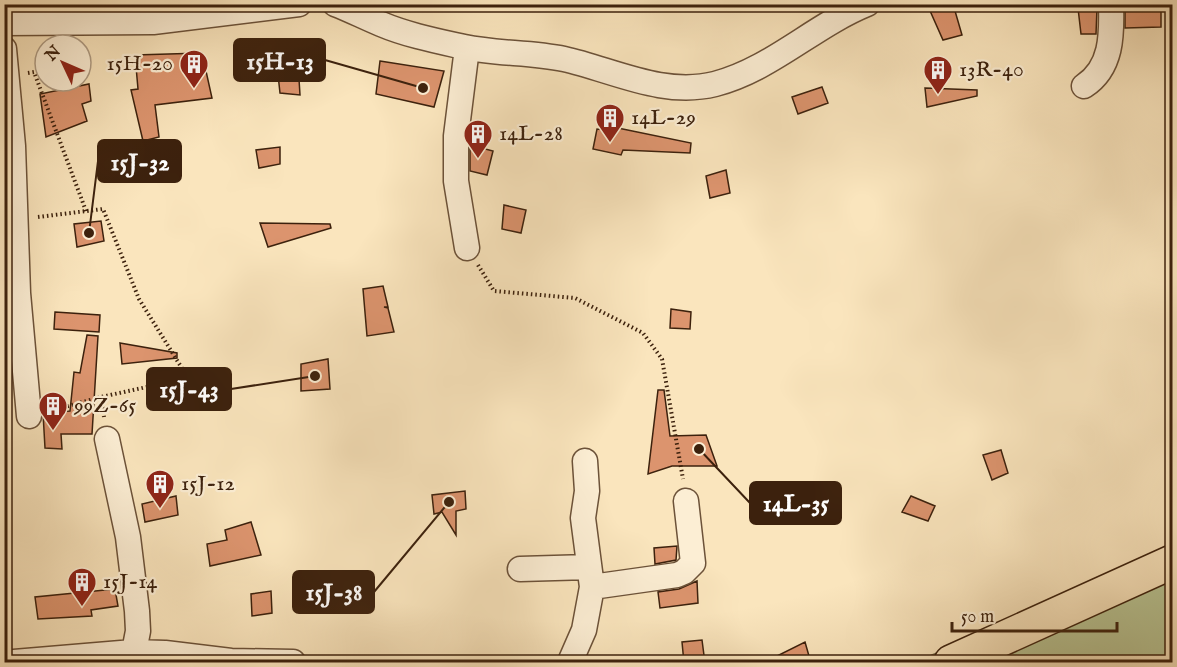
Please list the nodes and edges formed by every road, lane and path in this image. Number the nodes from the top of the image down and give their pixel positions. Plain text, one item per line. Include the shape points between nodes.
1 (299, 4) edge
2 (335, 4) edge
3 (867, 4) edge
4 (1111, 4) edge
5 (4, 22) edge
6 (467, 48) junction
7 (4, 50) edge
8 (7, 74) junction
9 (1084, 86) dead end
10 (86, 211) junction
11 (15, 220) junction
12 (467, 248) joint
13 (101, 397) junction
14 (29, 416) joint
15 (107, 439) joint
16 (585, 460) dead end
17 (686, 501) joint
18 (1173, 562) edge
19 (520, 569) dead end
20 (591, 577) junction
21 (133, 657) edge
22 (14, 663) edge
23 (293, 663) edge
24 (570, 663) edge
25 (951, 663) edge

1 - 5 street via 153,22
2 - 6 street via 382,24
3 - 6 street via 754,69 713,85 677,87 631,80 563,59
4 - 9 street via 1107,57 1096,79
6 - 12 street via 459,97 456,181
7 - 8 street
8 - 10 path via 34,72
8 - 11 street
10 - 11 path
10 - 13 path via 104,209 140,299 188,378
11 - 14 street
12 - 17 path via 494,291 575,298 643,333 662,358
13 - 14 path
13 - 15 path
15 - 21 street via 129,548 138,631
16 - 20 street via 587,491 583,518
17 - 20 street via 693,563 689,568 677,574
18 - 25 main road
19 - 20 street
20 - 24 street via 588,616
21 - 22 street
21 - 23 street via 165,653

